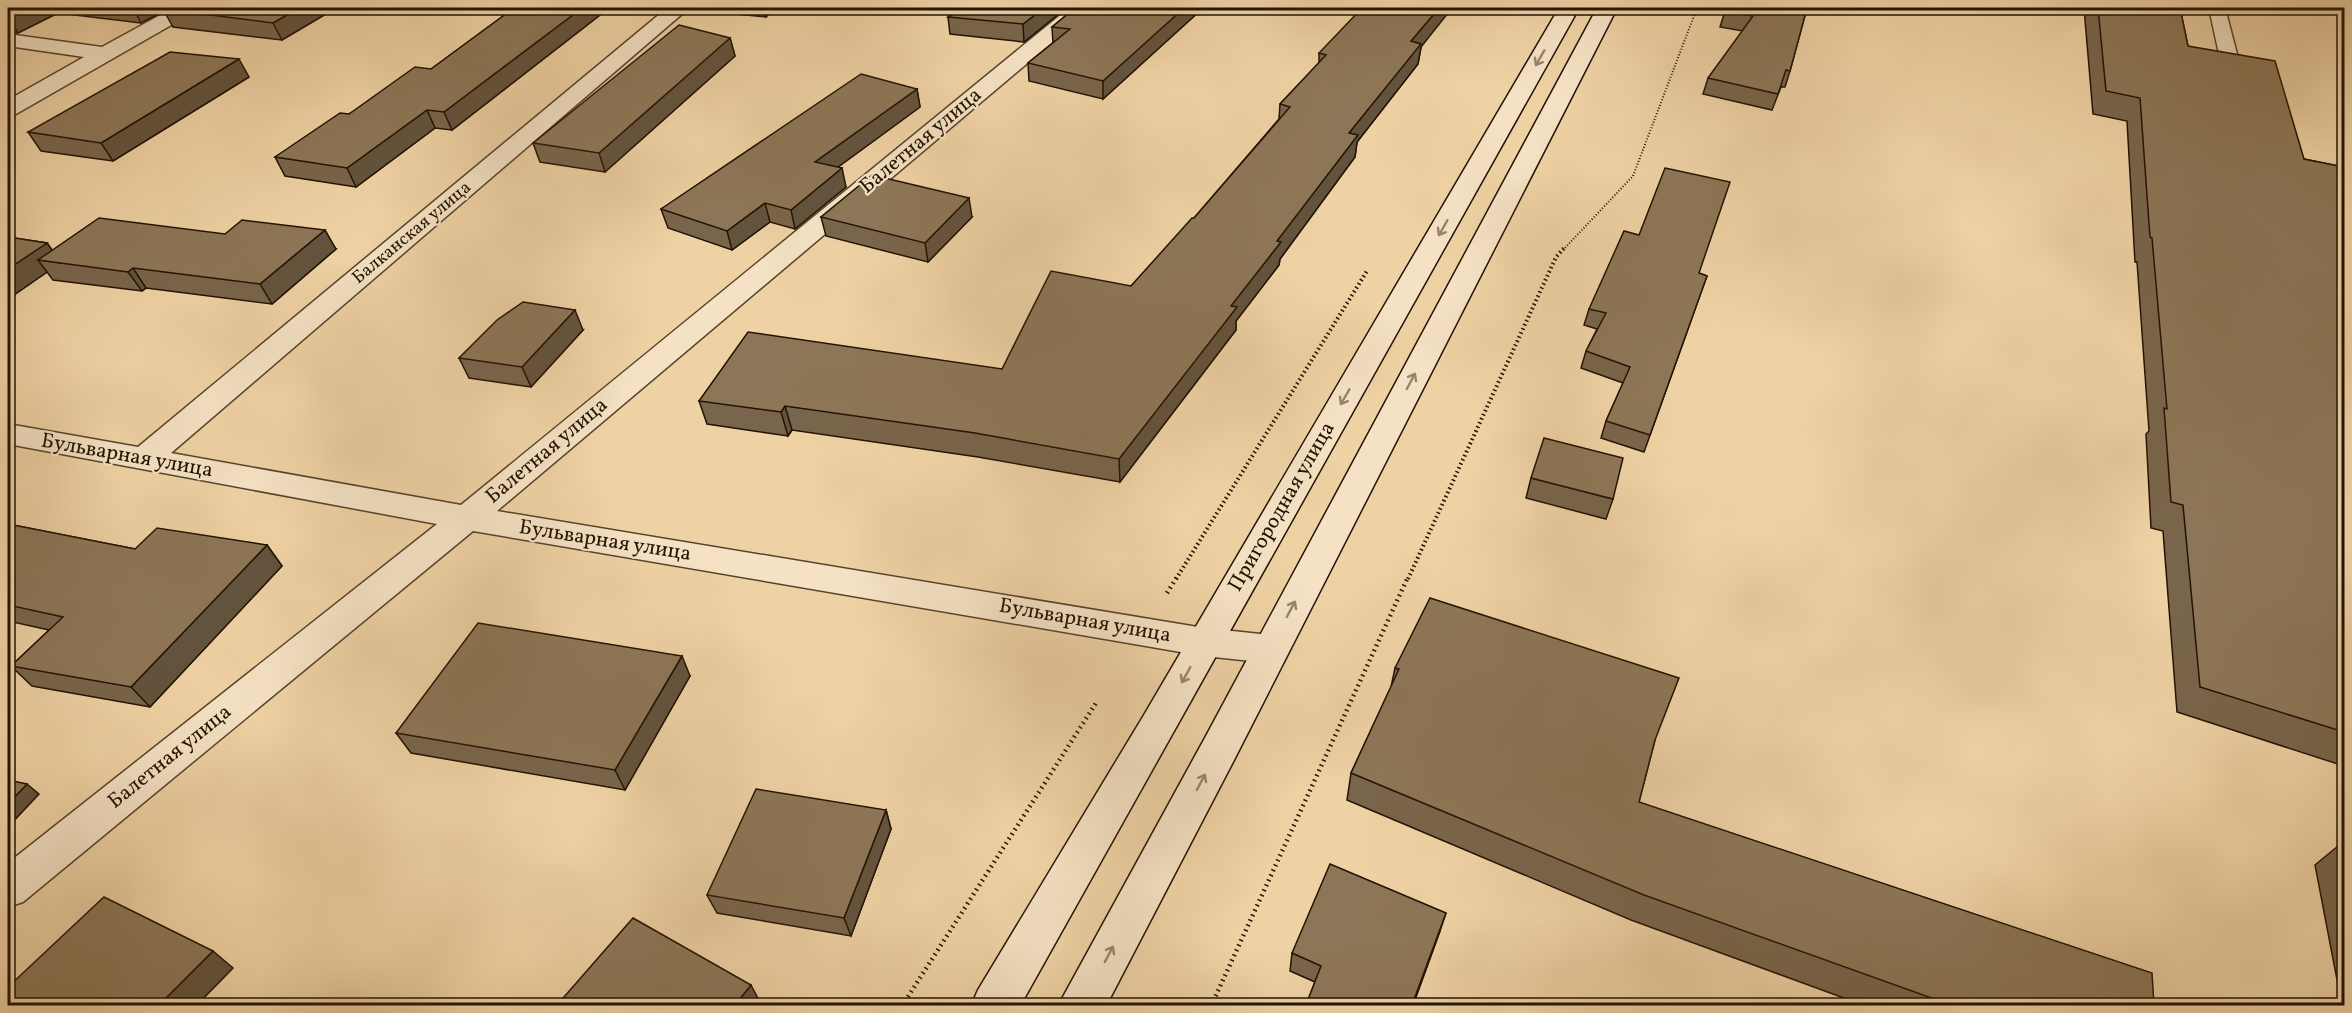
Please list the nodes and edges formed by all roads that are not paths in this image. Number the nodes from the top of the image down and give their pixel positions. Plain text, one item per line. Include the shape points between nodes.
1 (187, 8) edge
2 (679, 8) edge
3 (1081, 8) edge
4 (1569, 8) edge
5 (1607, 8) edge
6 (2217, 8) edge
7 (8, 40) edge
8 (106, 54) junction
9 (2228, 54) edge
10 (8, 109) edge
11 (8, 434) edge
12 (145, 458) junction
13 (467, 518) junction
14 (1204, 642) junction
15 (1270, 648) junction
16 (8, 888) edge
17 (994, 1005) edge
18 (1081, 1005) edge

1 - 8 street
2 - 12 street, Балканская улица
3 - 13 street, Балетная улица
4 -> 14 street, Пригородная улица
15 -> 5 street
6 - 9 lane
7 - 8 street
8 - 10 street
11 - 12 street, Бульварная улица
12 - 13 street, Бульварная улица
13 - 14 street, Бульварная улица
13 - 16 street, Балетная улица
14 - 15 street, Бульварная улица
14 -> 17 street, Пригородная улица
18 -> 15 street

